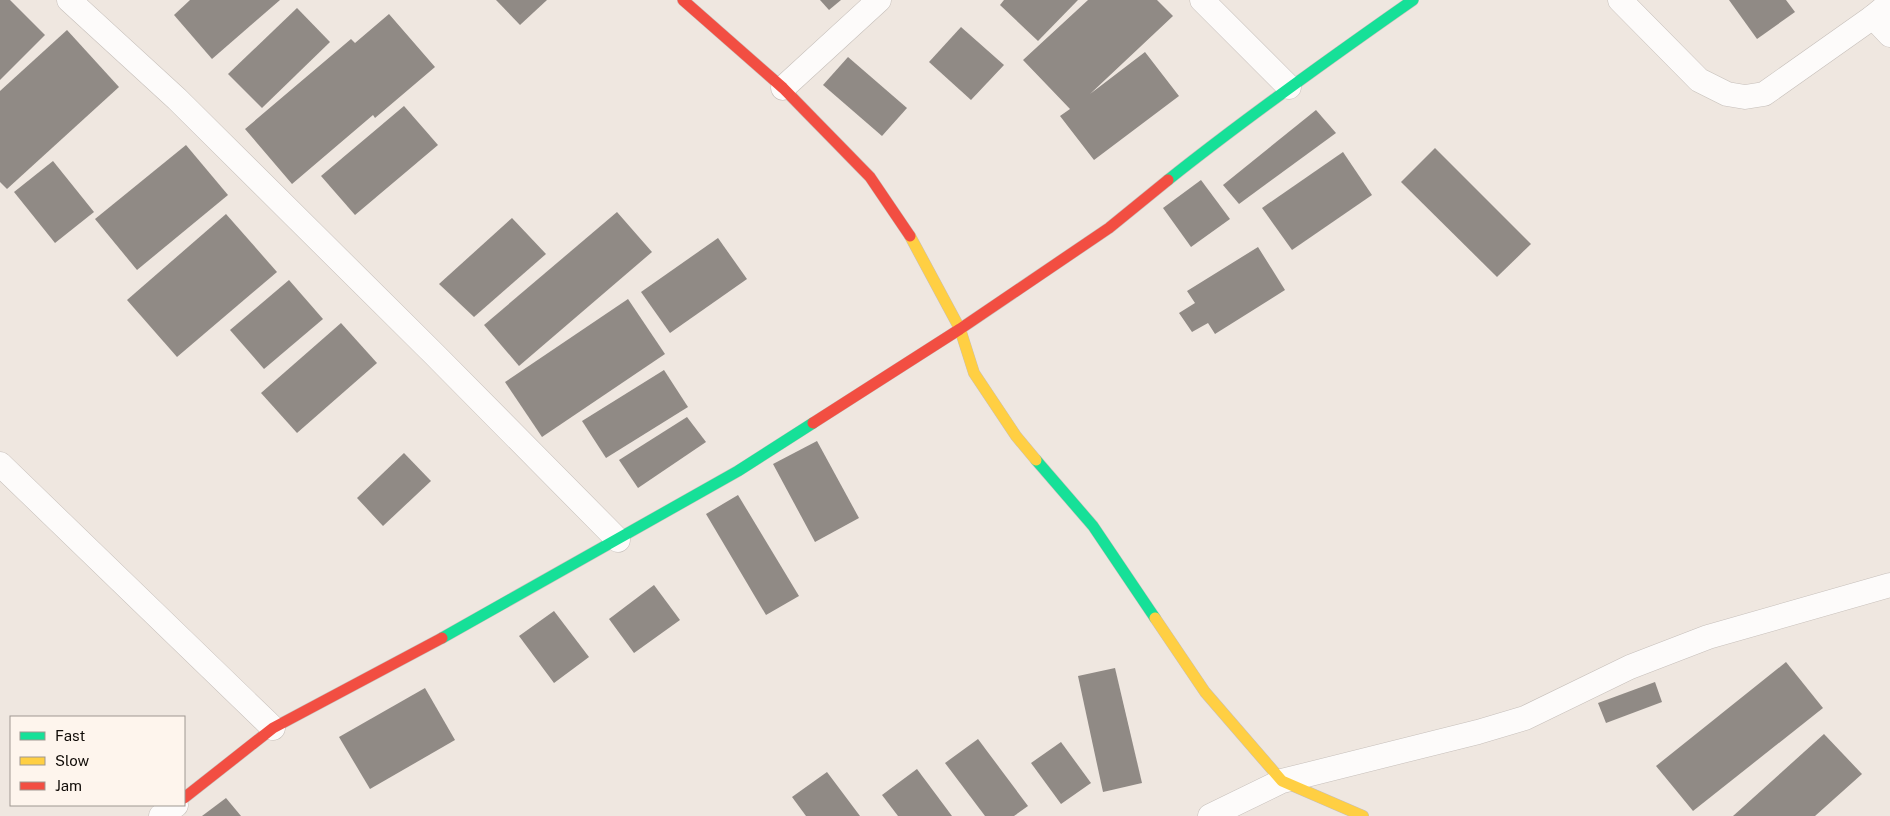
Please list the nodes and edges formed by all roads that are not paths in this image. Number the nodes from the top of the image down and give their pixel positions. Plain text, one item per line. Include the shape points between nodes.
1 (683, 0) edge
2 (879, 0) edge
3 (1202, 0) edge
4 (1413, 0) edge
5 (1620, 0) edge
6 (77, 3) edge
7 (1882, 10) edge
8 (1890, 35) edge
9 (1289, 87) junction
10 (782, 88) junction
11 (960, 329) junction
12 (0, 464) edge
13 (618, 540) junction
14 (1890, 585) edge
15 (273, 728) junction
16 (1282, 780) junction
17 (185, 797) edge
18 (175, 806) edge
19 (162, 816) edge
20 (1210, 816) edge
21 (1363, 816) edge

1 - 10 street
2 - 10 street
3 - 9 street
4 - 9 street
5 - 7 street via 1699,80 1727,94 1745,97 1764,94
6 - 13 street
7 - 8 street
9 - 11 street via 1109,228
10 - 11 street via 870,177 903,225
11 - 13 street via 738,471
11 - 16 street via 974,372 1016,436 1093,526 1205,692
12 - 15 street
13 - 15 street via 422,650
14 - 16 street via 1708,637 1630,667 1525,718
15 - 17 street
16 - 20 street
16 - 21 street
18 - 19 street

